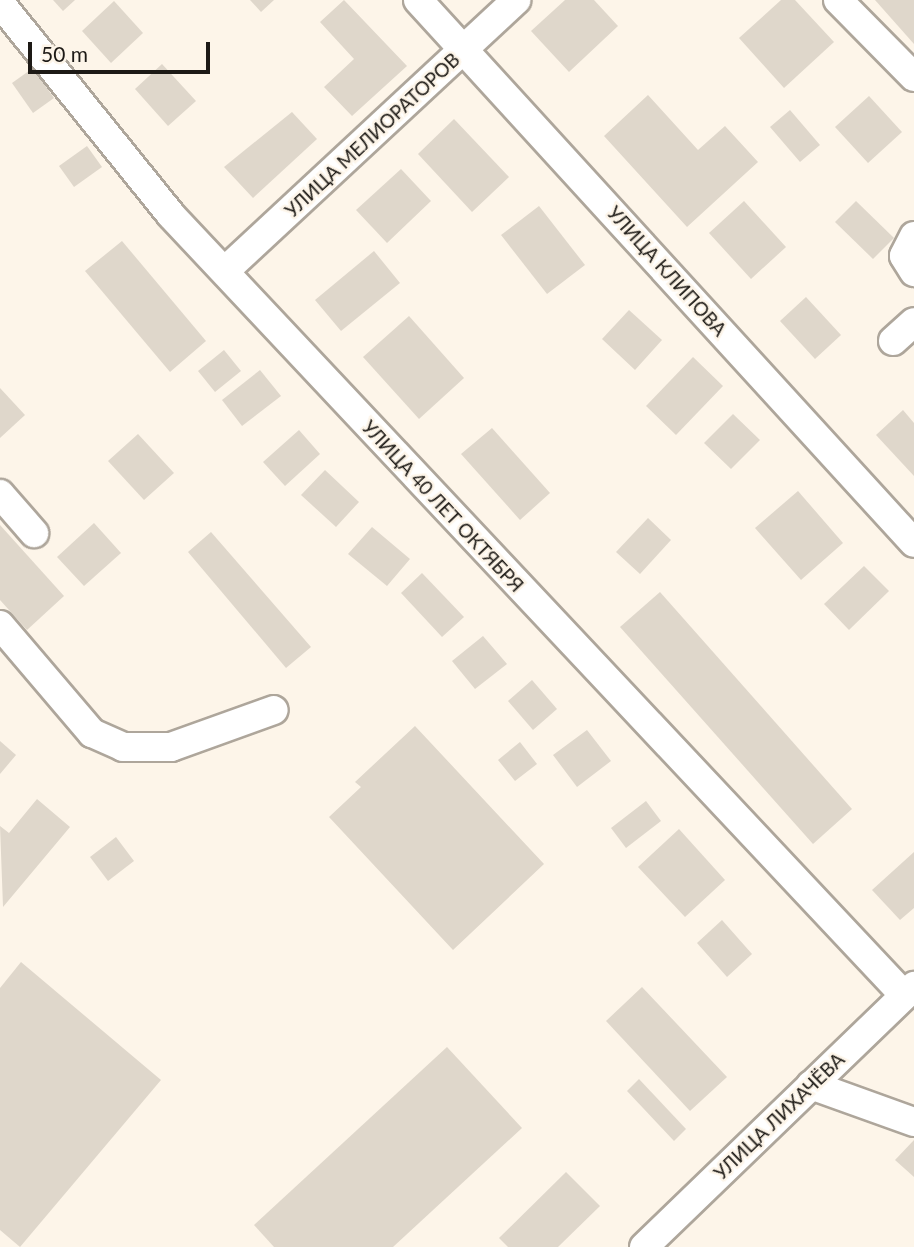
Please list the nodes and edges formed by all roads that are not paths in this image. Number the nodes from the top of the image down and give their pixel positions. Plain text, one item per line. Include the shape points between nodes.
1 (418, 0) edge
2 (516, 0) edge
3 (838, 0) edge
4 (0, 2) edge
5 (465, 49) junction
6 (914, 77) edge
7 (914, 236) edge
8 (227, 269) junction
9 (914, 272) edge
10 (914, 322) edge
11 (893, 341) dead end
12 (0, 494) edge
13 (34, 533) dead end
14 (914, 543) edge
15 (0, 625) edge
16 (274, 710) dead end
17 (909, 991) edge
18 (811, 1085) junction
19 (914, 1122) edge
20 (644, 1247) edge

1 - 5 street, УЛИЦА КЛИПОВА
2 - 5 street, УЛИЦА МЕЛИОРАТОРОВ
3 - 6 street
4 - 8 street, УЛИЦА 40 ЛЕТ ОКТЯБРЯ via 170,214
5 - 8 street, УЛИЦА МЕЛИОРАТОРОВ
5 - 14 street, УЛИЦА КЛИПОВА
7 - 9 street via 904,256
8 - 17 street, УЛИЦА 40 ЛЕТ ОКТЯБРЯ
10 - 11 street
12 - 13 street
15 - 16 street via 92,733 123,747 171,747
17 - 18 street, УЛИЦА ЛИХАЧЁВА
18 - 19 street
18 - 20 street, УЛИЦА ЛИХАЧЁВА

